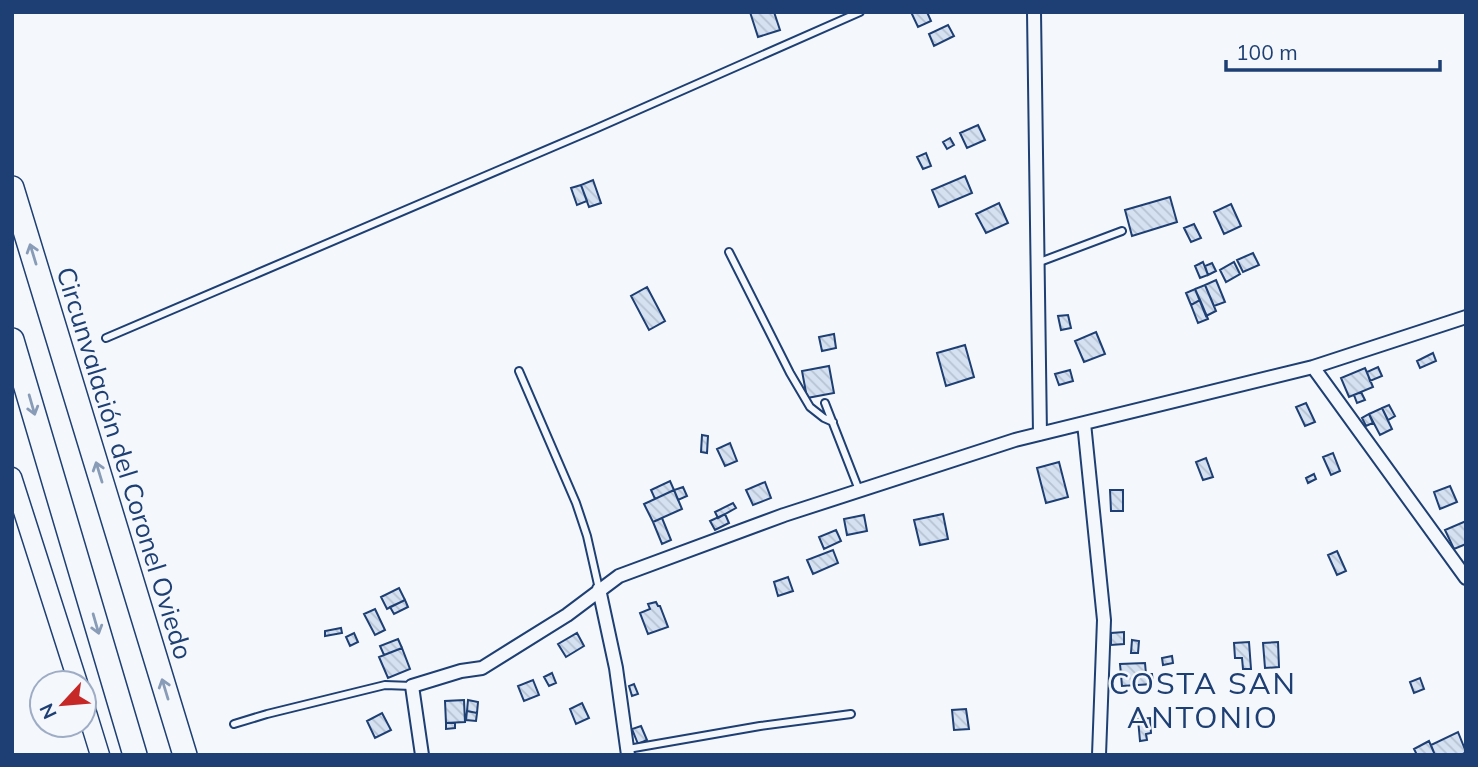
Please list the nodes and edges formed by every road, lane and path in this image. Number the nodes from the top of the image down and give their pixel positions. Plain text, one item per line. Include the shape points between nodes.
1 (860, 12) edge
2 (1034, 12) edge
3 (12, 188) edge
4 (1122, 232) dead end
5 (729, 252) dead end
6 (1037, 263) junction
7 (1466, 317) edge
8 (106, 338) dead end
9 (12, 340) edge
10 (1313, 367) junction
11 (519, 371) dead end
12 (825, 403) dead end
13 (833, 422) junction
14 (1084, 424) junction
15 (1040, 434) junction
16 (12, 477) edge
17 (860, 491) junction
18 (1466, 578) edge
19 (599, 589) junction
20 (74, 669) edge
21 (412, 686) junction
22 (850, 714) dead end
23 (234, 724) dead end
24 (628, 752) edge
25 (135, 755) edge
26 (185, 755) edge
27 (422, 755) edge
28 (1099, 755) edge

1 - 8 lane
2 - 6 street
26 -> 3 highway, Circunvalación del Coronel Oviedo
4 - 6 lane
5 - 13 lane via 810,407
6 - 15 street
7 - 10 street
9 -> 25 highway
10 - 14 street
10 - 18 street
11 - 19 lane via 576,503
12 - 13 lane
13 - 17 lane
14 - 15 street
14 - 28 street via 1104,620
15 - 17 street
16 - 20 street
17 - 19 street via 784,514 620,576
19 - 21 street via 567,615 482,668
19 - 24 street
21 - 23 lane via 385,685
21 - 27 street
22 - 24 lane

